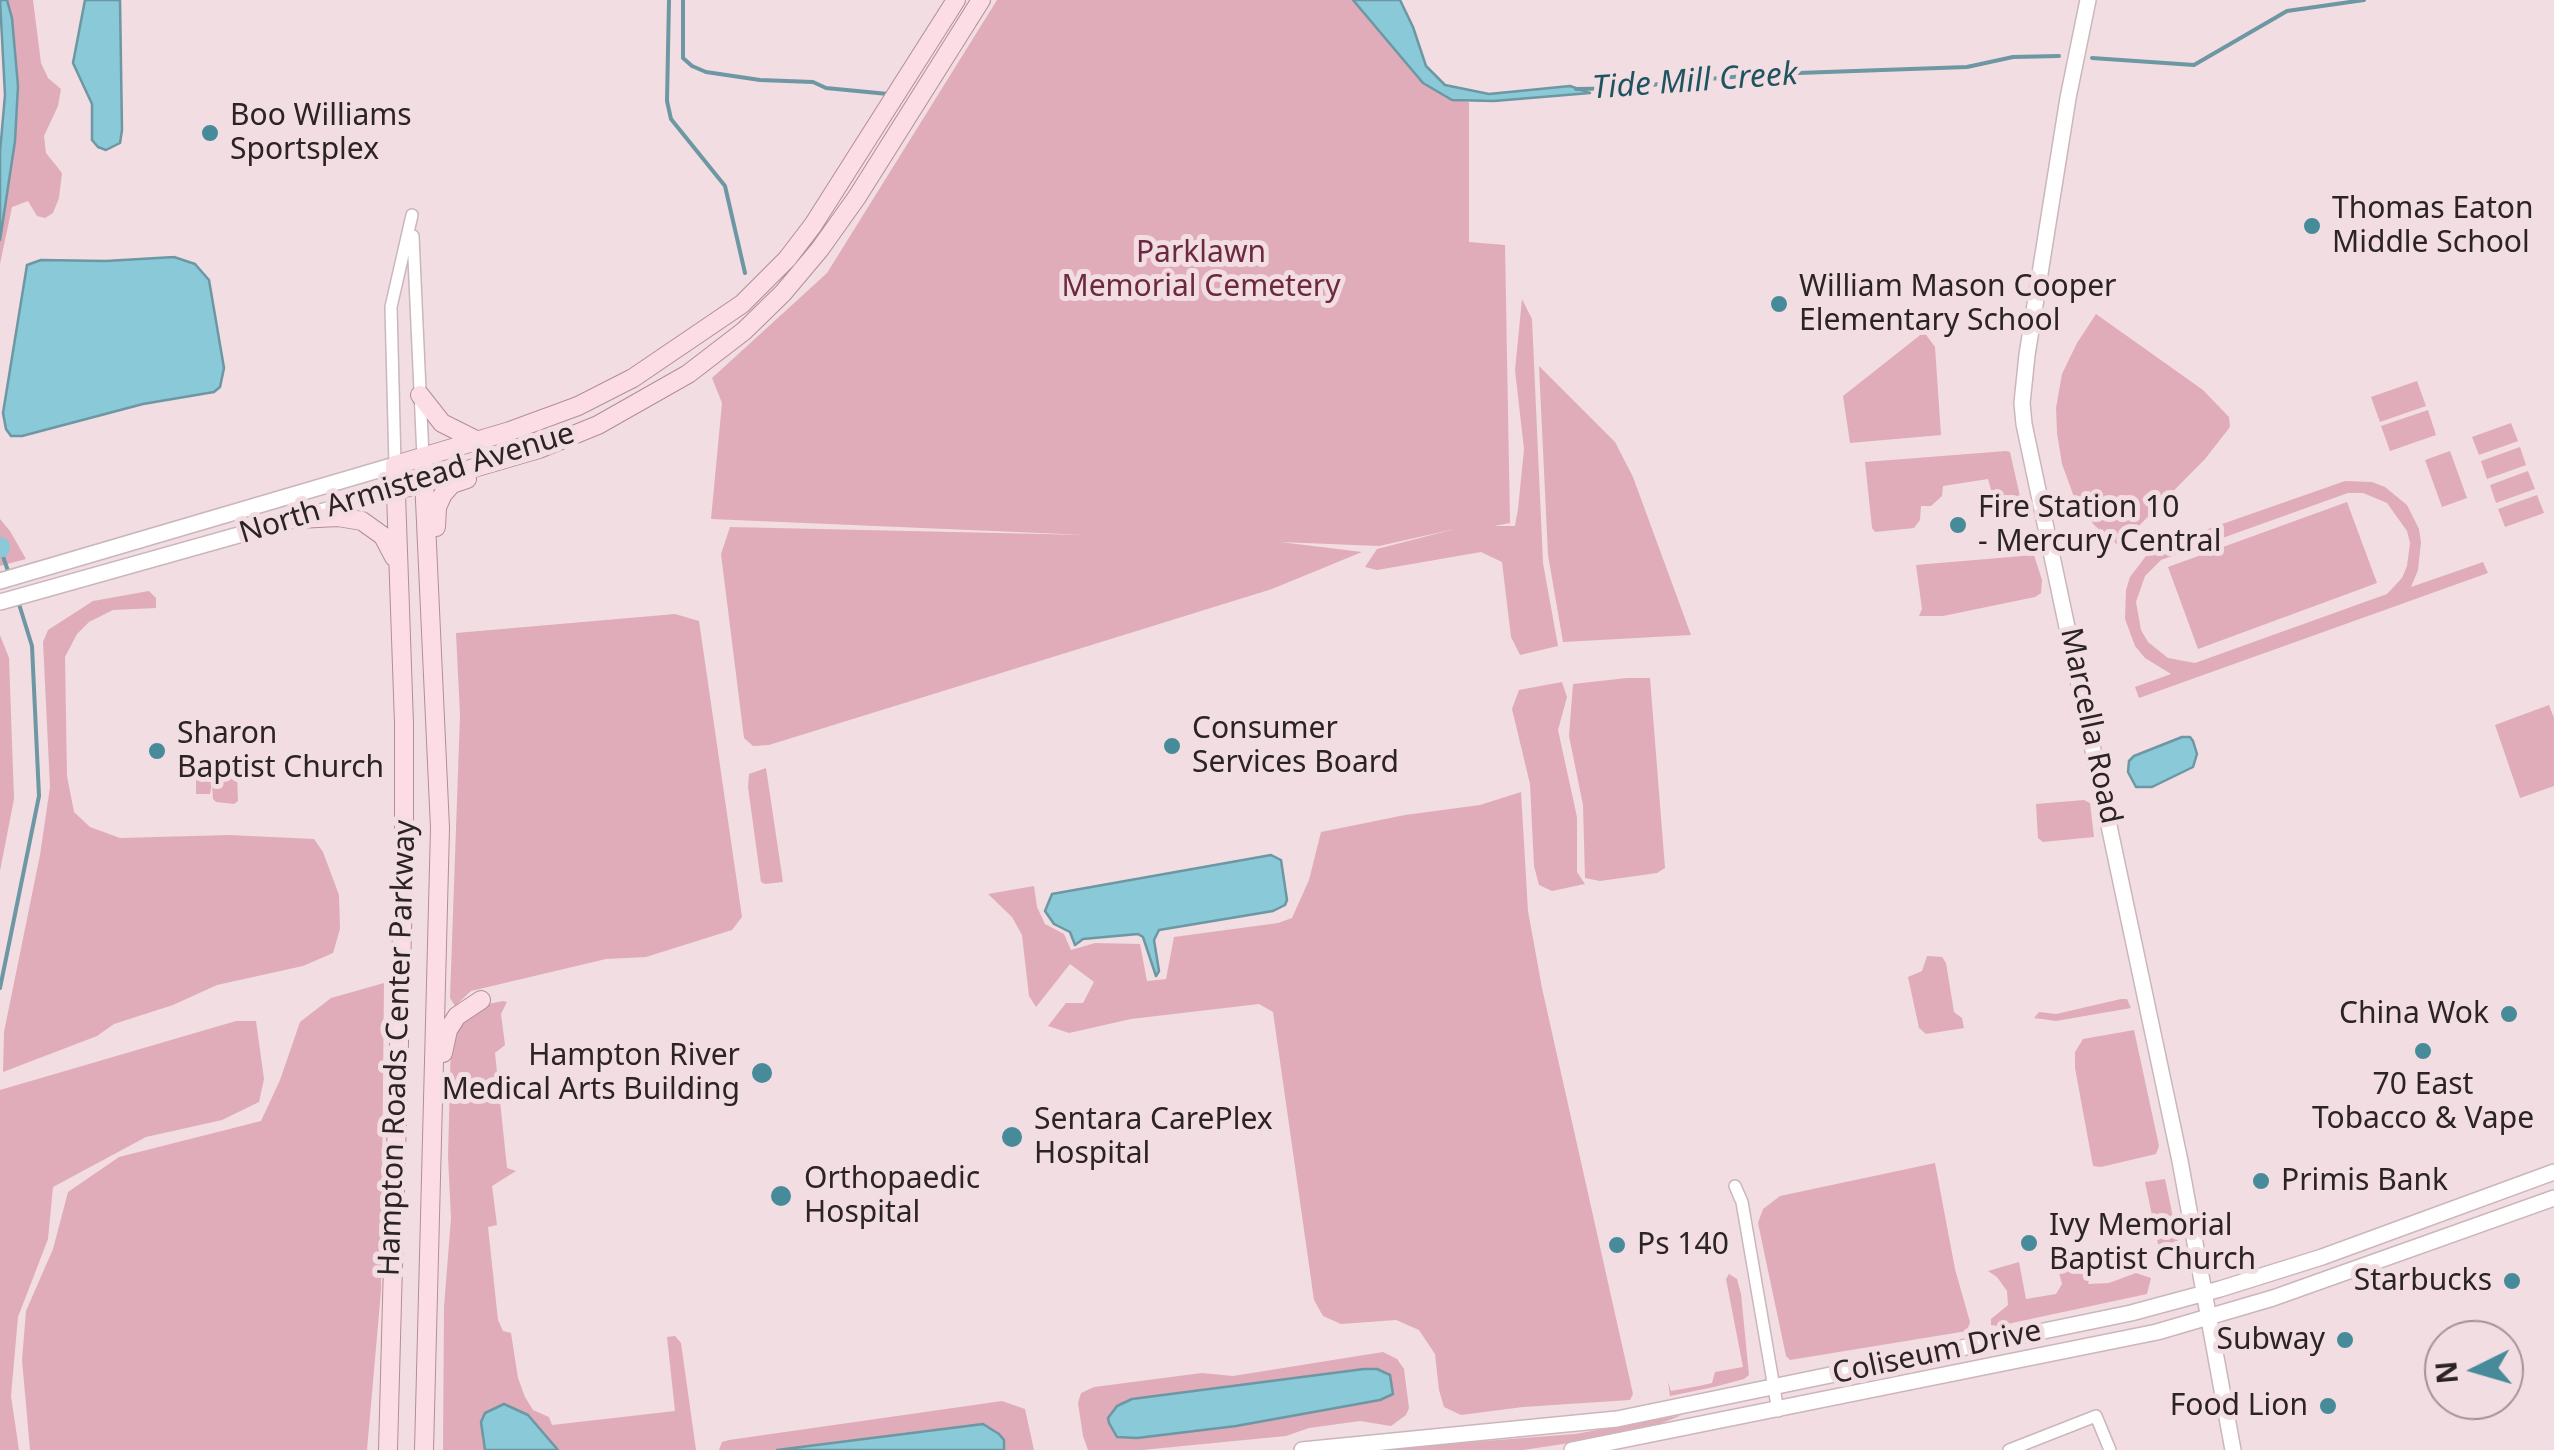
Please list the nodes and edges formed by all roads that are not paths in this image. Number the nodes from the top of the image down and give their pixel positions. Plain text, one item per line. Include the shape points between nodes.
1 (956, 0) edge
2 (982, 0) edge
3 (2088, 0) edge
4 (420, 395) junction
5 (478, 441) junction
6 (423, 457) junction
7 (502, 461) junction
8 (395, 465) junction
9 (425, 482) junction
10 (395, 492) junction
11 (298, 518) junction
12 (399, 572) junction
13 (2, 580) edge
14 (4, 601) edge
15 (435, 687) junction
16 (480, 1000) dead end
17 (2554, 1172) edge
18 (1735, 1186) dead end
19 (2554, 1198) edge
20 (430, 1242) junction
21 (2205, 1294) junction
22 (2209, 1318) junction
23 (1774, 1387) junction
24 (1778, 1411) junction
25 (388, 1450) edge
26 (424, 1450) edge
27 (1302, 1450) edge
28 (1572, 1450) edge
29 (2008, 1450) edge
30 (2110, 1450) edge
31 (2233, 1450) edge

1 - 5 main road, North Armistead Avenue via 812,225 751,296 597,398
2 - 7 main road, North Armistead Avenue via 857,197 804,270 754,321 688,374 618,416
3 - 21 street, Marcella Road via 2022,403
4 - 5 main road via 442,423
4 - 6 street
4 - 8 street via 412,215 391,306
5 - 6 main road, North Armistead Avenue
6 - 8 main road, North Armistead Avenue
6 - 9 main road, Hampton Roads Center Parkway
7 - 9 main road, North Armistead Avenue
7 - 15 main road via 452,484 437,507 441,619
8 - 10 main road, Hampton Roads Center Parkway
8 - 13 street, North Armistead Avenue
9 - 10 main road, North Armistead Avenue
9 - 15 main road, Hampton Roads Center Parkway
10 - 11 street, North Armistead Avenue
10 - 12 main road, Hampton Roads Center Parkway
11 - 12 main road via 353,518 370,525 389,545
11 - 14 street, North Armistead Avenue
12 - 25 main road, Hampton Roads Center Parkway via 404,856
15 - 20 main road, Hampton Roads Center Parkway via 440,828
16 - 20 main road via 457,1016 444,1046 440,1190
17 - 21 street, Coliseum Drive
18 - 23 street
19 - 22 street, Coliseum Drive
20 - 26 main road, Hampton Roads Center Parkway
21 - 22 street, Marcella Road
21 - 23 street, Coliseum Drive
22 - 24 street, Coliseum Drive
22 - 31 street, Marcella Road
23 - 24 street
23 - 27 street, Coliseum Drive via 1616,1420
24 - 28 street, Coliseum Drive
29 - 30 street via 2096,1416

